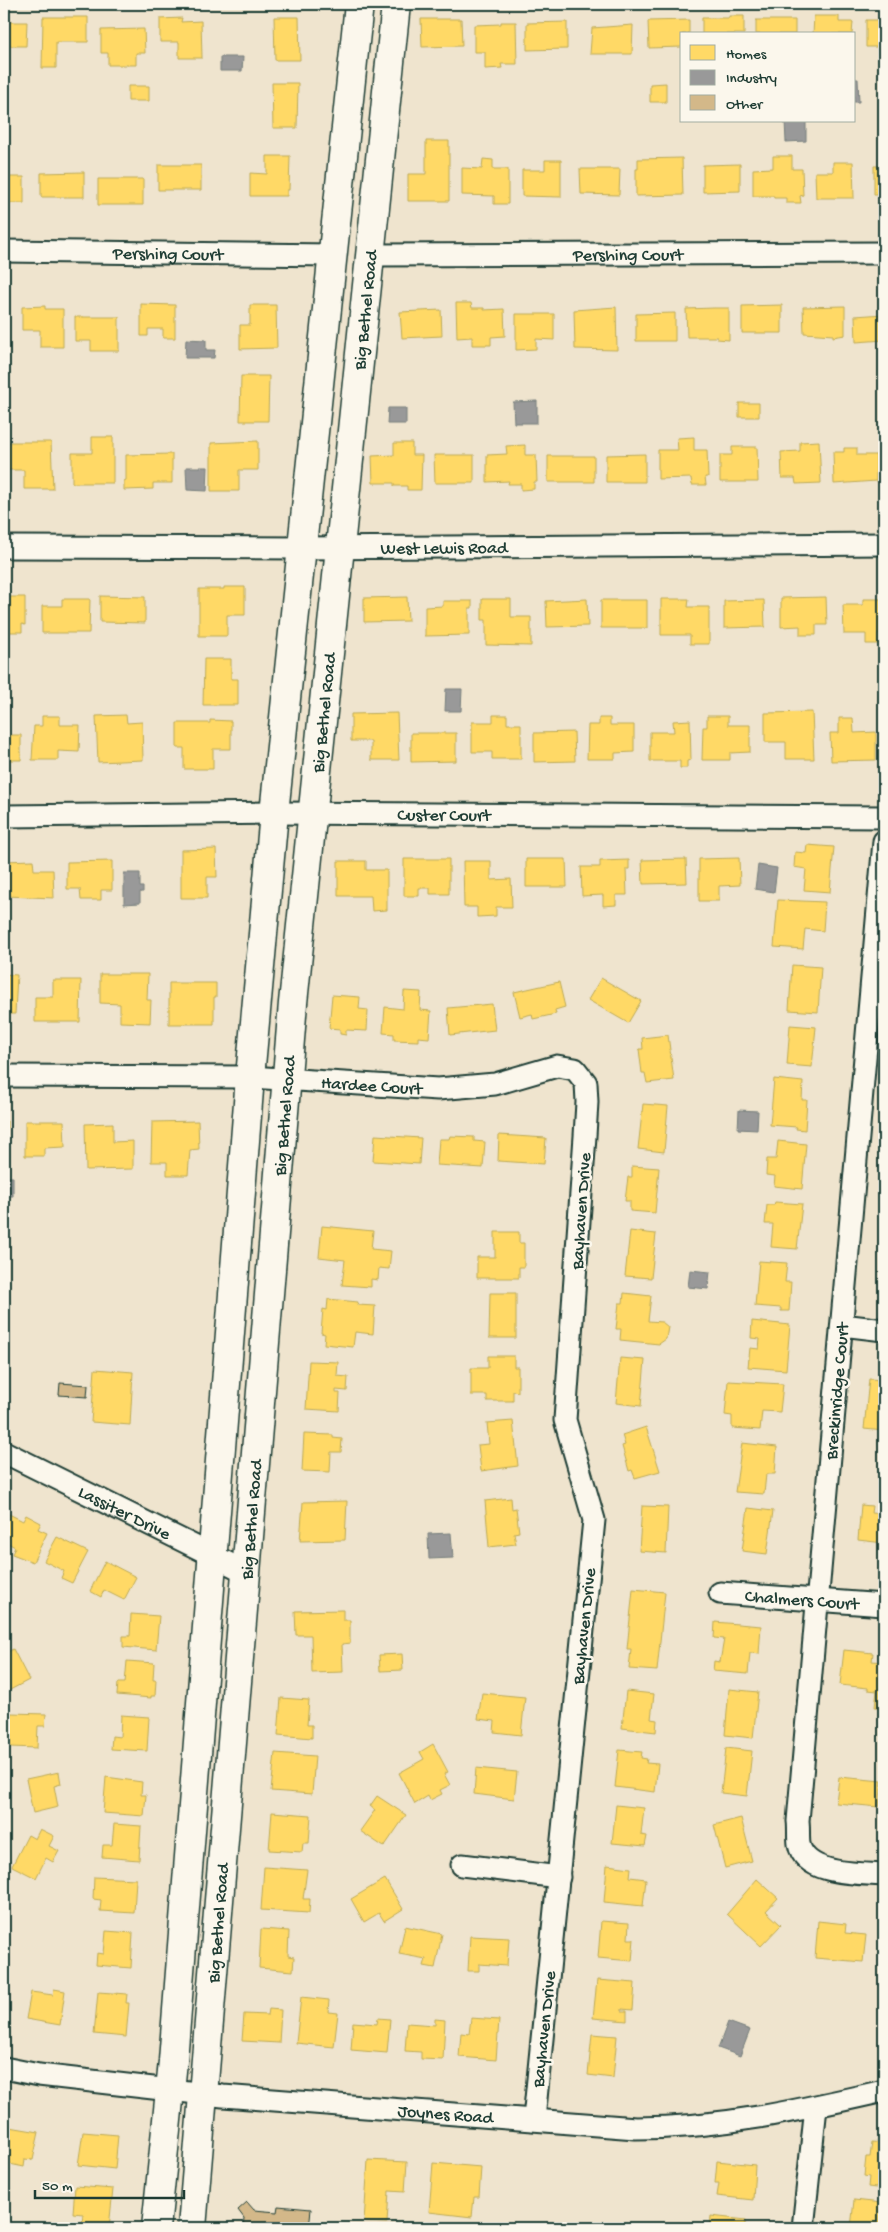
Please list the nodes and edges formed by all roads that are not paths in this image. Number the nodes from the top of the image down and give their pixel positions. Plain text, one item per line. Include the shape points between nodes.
1 (359, 4) edge
2 (396, 4) edge
3 (4, 251) edge
4 (884, 254) edge
5 (333, 255) junction
6 (370, 255) junction
7 (884, 544) edge
8 (4, 547) edge
9 (302, 548) junction
10 (339, 548) junction
11 (274, 812) junction
12 (311, 813) junction
13 (4, 816) edge
14 (884, 817) edge
15 (884, 841) edge
16 (875, 1062) edge
17 (4, 1076) edge
18 (250, 1077) junction
19 (287, 1079) junction
20 (586, 1136) joint
21 (842, 1325) junction
22 (884, 1330) edge
23 (4, 1452) edge
24 (214, 1556) junction
25 (246, 1572) junction
26 (720, 1592) dead end
27 (818, 1600) junction
28 (884, 1605) edge
29 (462, 1865) dead end
30 (884, 1875) edge
31 (558, 1877) junction
32 (4, 2068) edge
33 (171, 2090) junction
34 (884, 2091) edge
35 (203, 2094) junction
36 (816, 2107) junction
37 (534, 2119) junction
38 (156, 2228) edge
39 (192, 2228) edge
40 (803, 2228) edge

1 - 5 main road, Big Bethel Road
2 - 6 main road, Big Bethel Road
3 - 5 street, Pershing Court
4 - 6 street, Pershing Court
5 - 9 main road, Big Bethel Road
6 - 10 main road, Big Bethel Road
7 - 10 street, West Lewis Road
8 - 9 street, West Lewis Road
9 - 10 street, West Lewis Road
9 - 11 main road, Big Bethel Road
10 - 12 main road, Big Bethel Road
11 - 12 street, Custer Court
11 - 13 street, Custer Court
11 - 18 main road, Big Bethel Road
12 - 14 street, Custer Court
12 - 19 main road, Big Bethel Road
15 - 16 street, Breckinridge Court
16 - 21 street, Breckinridge Court
17 - 18 street, Hardee Court
18 - 19 street, Hardee Court
18 - 24 main road, Big Bethel Road
19 - 20 street, Hardee Court via 438,1089 495,1084 557,1066 575,1070 586,1083
19 - 25 main road, Big Bethel Road
20 - 31 street, Bayhaven Drive via 565,1420 594,1520
21 - 22 street
21 - 27 street, Breckinridge Court
23 - 24 street, Lassiter Drive
24 - 25 street, Lassiter Drive
24 - 33 main road, Big Bethel Road
25 - 35 main road, Big Bethel Road
26 - 27 street, Chalmers Court
27 - 28 street, Chalmers Court
27 - 30 street, Breckinridge Court via 798,1821 799,1846 806,1858 820,1868
29 - 31 street
31 - 37 street, Bayhaven Drive
32 - 33 street, Joynes Road
33 - 35 street, Joynes Road
33 - 38 main road, Big Bethel Road
34 - 36 street, Joynes Road
35 - 37 street, Joynes Road
35 - 39 main road, Big Bethel Road
36 - 37 street, Joynes Road via 747,2121 672,2128
36 - 40 street

